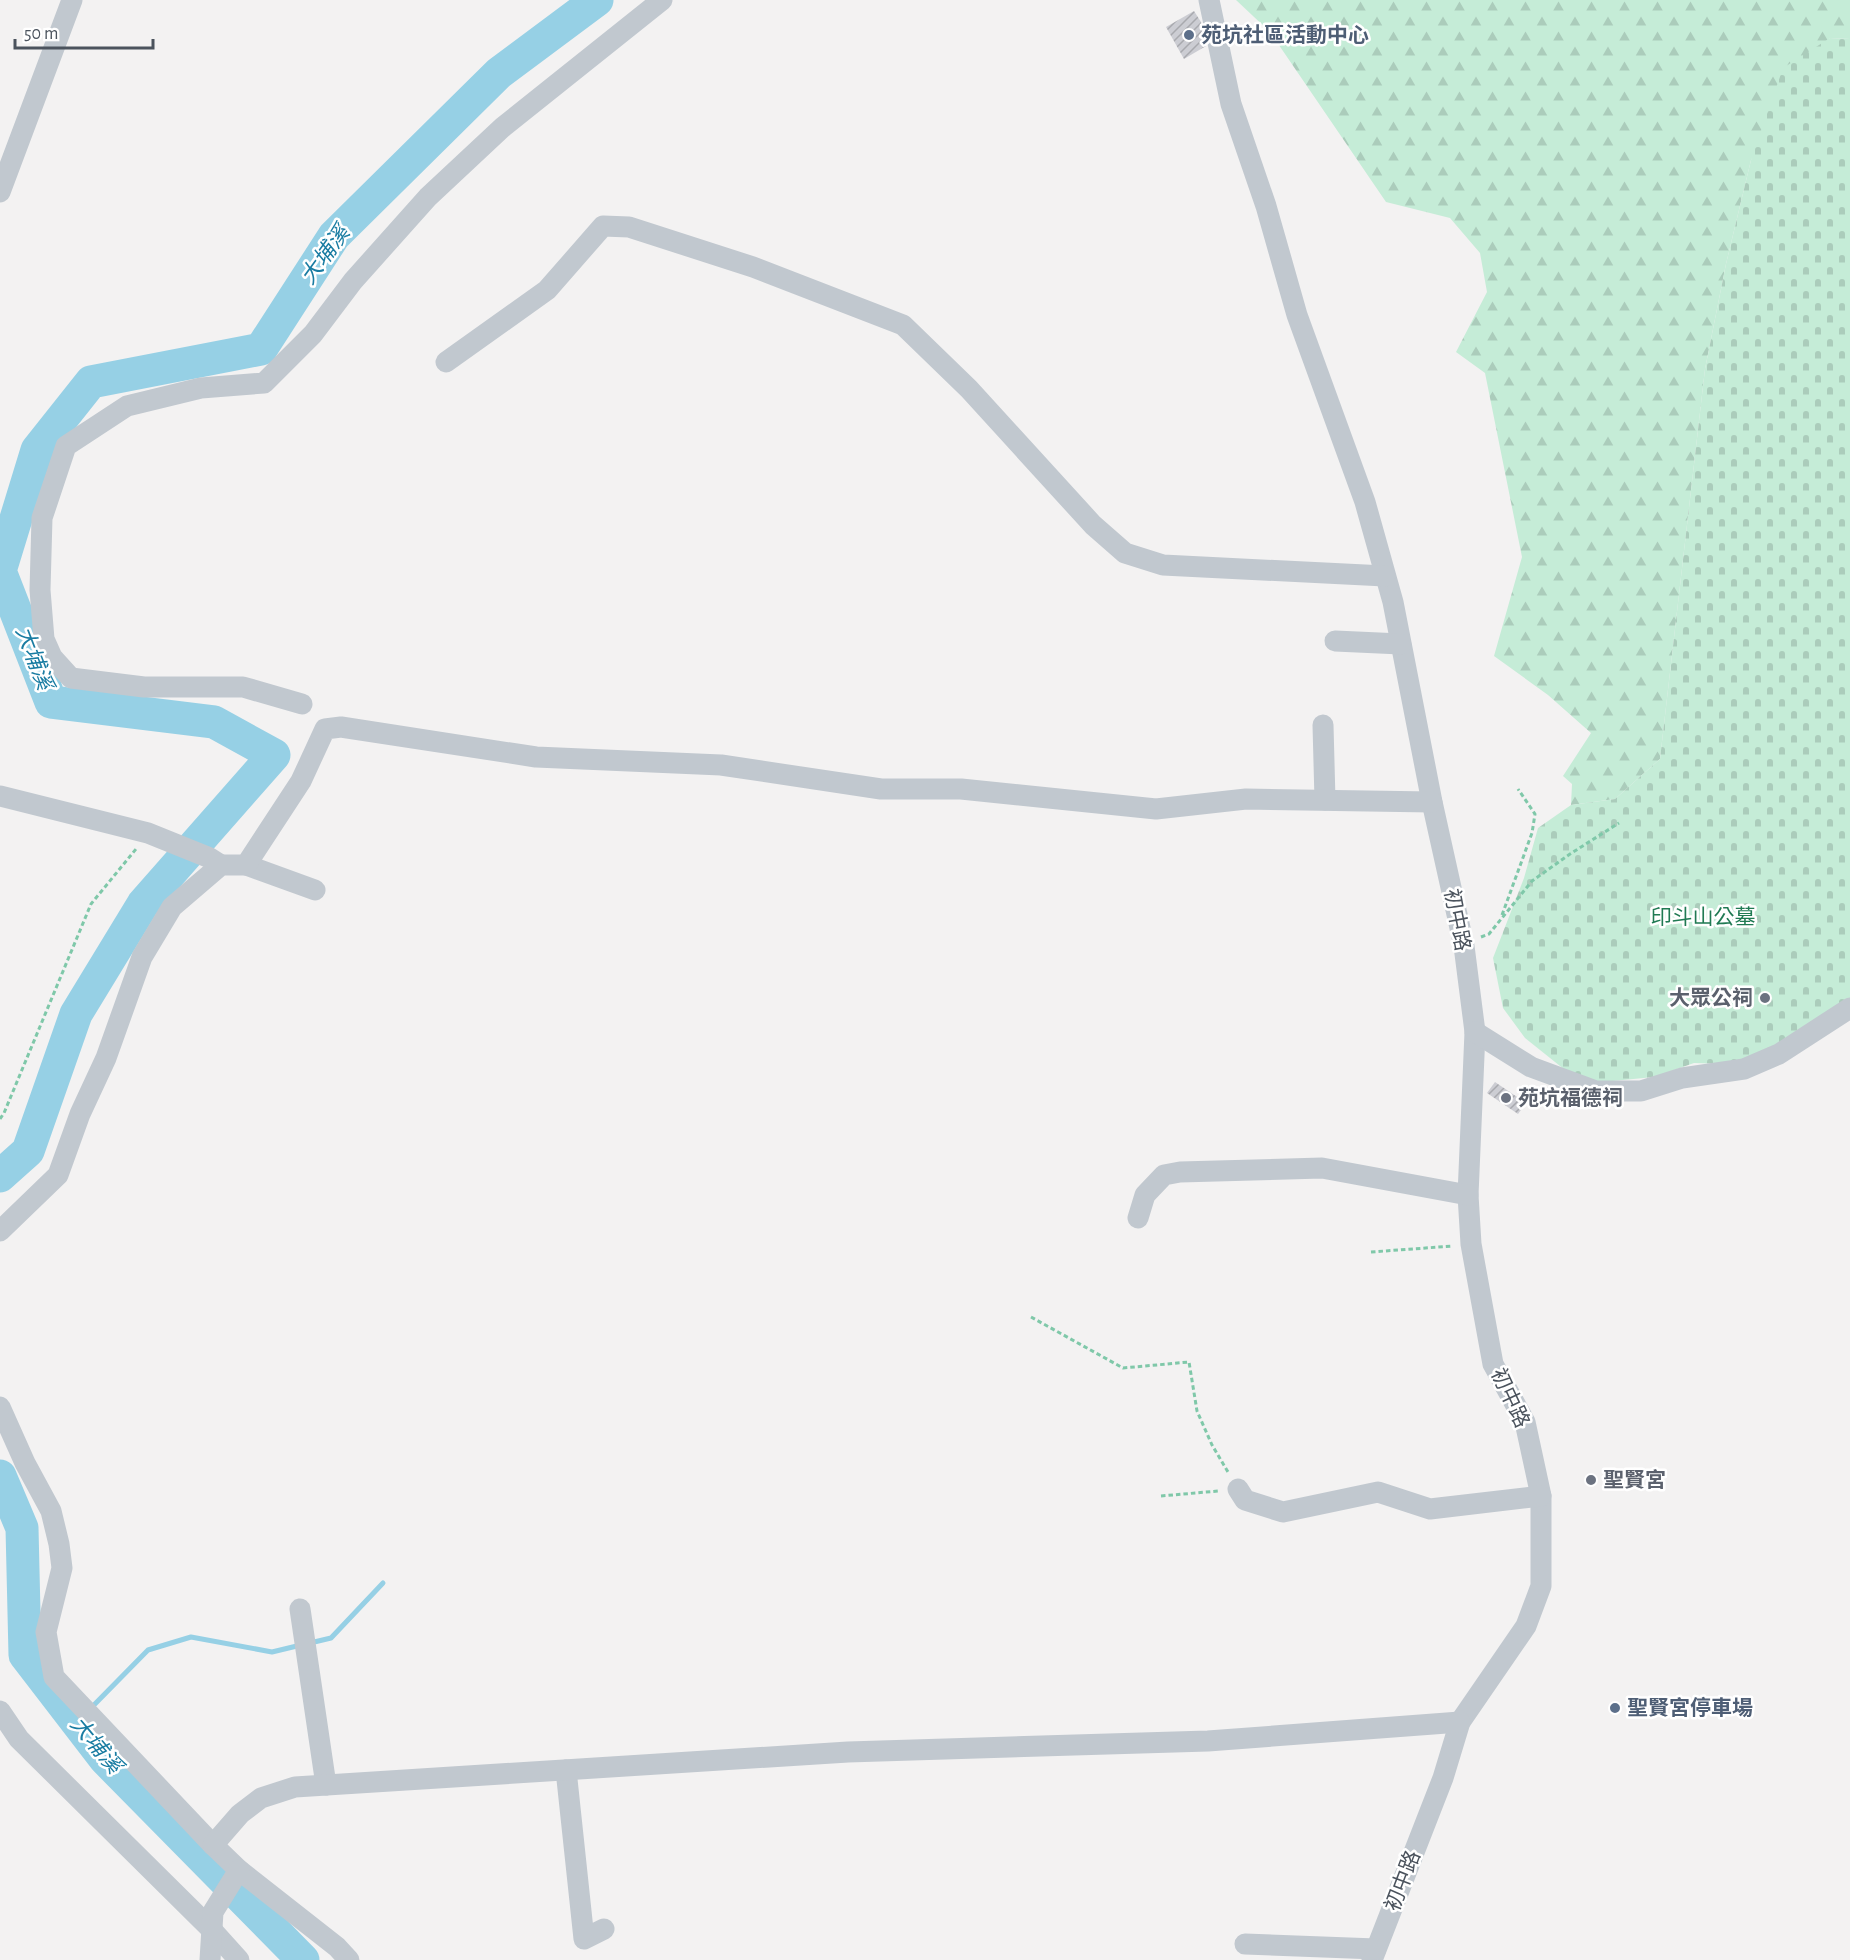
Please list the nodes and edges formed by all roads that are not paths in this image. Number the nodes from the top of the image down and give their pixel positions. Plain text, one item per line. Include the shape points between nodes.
1 (72, 0) edge
2 (662, 0) edge
3 (1209, 0) edge
4 (0, 192) edge
5 (446, 362) dead end
6 (1384, 576) junction
7 (1335, 641) dead end
8 (1401, 644) junction
9 (302, 704) dead end
10 (1323, 725) dead end
11 (0, 796) edge
12 (1325, 800) junction
13 (1432, 802) junction
14 (216, 862) junction
15 (246, 865) junction
16 (315, 890) dead end
17 (1850, 1008) edge
18 (1475, 1032) junction
19 (1468, 1195) junction
20 (1138, 1218) dead end
21 (0, 1231) edge
22 (0, 1407) edge
23 (1238, 1489) road end
24 (1541, 1496) junction
25 (300, 1609) dead end
26 (0, 1711) edge
27 (1460, 1722) junction
28 (566, 1770) junction
29 (326, 1785) junction
30 (213, 1845) junction
31 (238, 1873) junction
32 (213, 1921) junction
33 (604, 1929) dead end
34 (1245, 1944) dead end
35 (1374, 1955) edge
36 (210, 1960) edge
37 (239, 1960) edge
38 (349, 1960) edge

1 - 4 street
2 - 9 street via 503,126 428,197 353,281 313,334 264,383 201,388 127,406 66,446 42,518 40,590 44,639 58,664 71,678 144,687 243,687
3 - 6 street, 初中路 via 1231,104 1297,315 1365,502
5 - 6 street via 547,290 603,226 629,227 753,267 903,325 969,389 1093,525 1125,553 1163,565
6 - 8 street, 初中路
7 - 8 street
8 - 13 street, 初中路
10 - 12 street
11 - 14 street via 148,833
12 - 13 street
12 - 15 street via 1246,799 1156,809 961,789 881,789 721,765 536,757 341,727 325,729 301,781
13 - 18 street, 初中路 via 1464,946
14 - 15 street
14 - 21 street via 172,907 142,957 58,1175
15 - 16 street
17 - 18 street via 1779,1054 1744,1069 1682,1078 1641,1091 1596,1091 1531,1067
18 - 19 street, 初中路
19 - 20 street via 1322,1168 1180,1172 1164,1175 1145,1195
19 - 24 street, 初中路 via 1471,1245 1493,1364 1525,1422
22 - 30 street via 51,1511 59,1544 62,1568 46,1632 54,1677
23 - 24 street via 1245,1500 1283,1512 1378,1492 1431,1509
24 - 27 street, 初中路 via 1541,1586 1526,1626
25 - 29 street
26 - 32 street via 20,1739
27 - 28 street via 1208,1741 848,1752
27 - 35 street, 初中路 via 1443,1778
28 - 29 street
28 - 33 street via 584,1939
29 - 30 street via 295,1787 261,1798 240,1814
30 - 31 street
31 - 32 street
31 - 38 street
32 - 36 street
32 - 37 street
34 - 35 street

